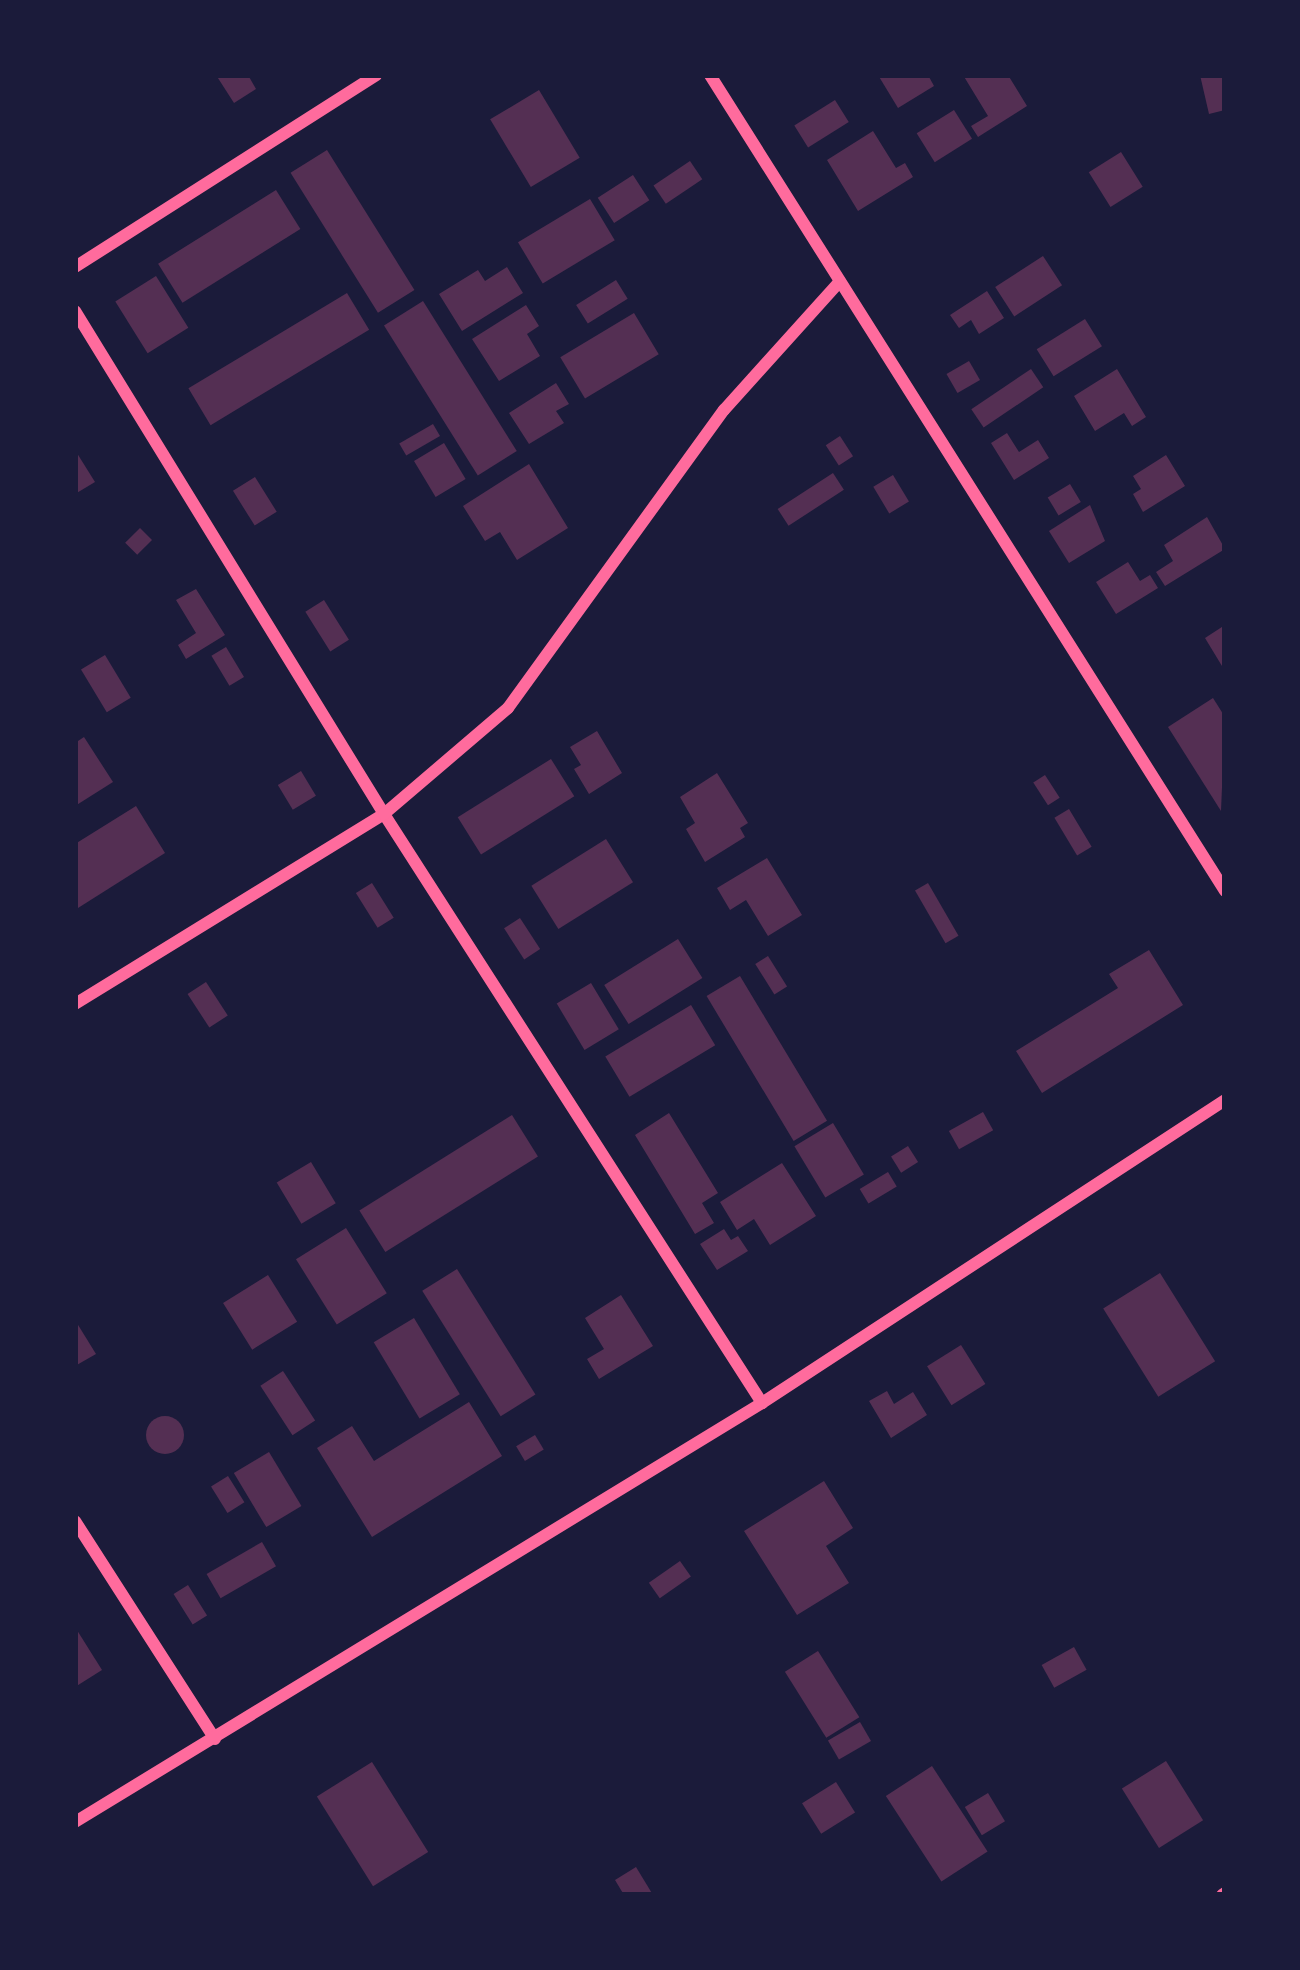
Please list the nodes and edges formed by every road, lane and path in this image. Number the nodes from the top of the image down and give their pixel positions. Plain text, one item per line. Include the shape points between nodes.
1 (376, 75) edge
2 (710, 75) edge
3 (75, 267) edge
4 (840, 281) junction
5 (75, 310) edge
6 (384, 814) junction
7 (1225, 891) edge
8 (75, 1004) edge
9 (1225, 1100) edge
10 (762, 1403) junction
11 (75, 1520) edge
12 (215, 1739) junction
13 (75, 1822) edge

1 - 3 street
2 - 4 street
4 - 6 street via 724,410 508,708
4 - 7 street
5 - 6 street
6 - 8 street
6 - 10 street
9 - 10 street
10 - 12 street
11 - 12 street
12 - 13 street

